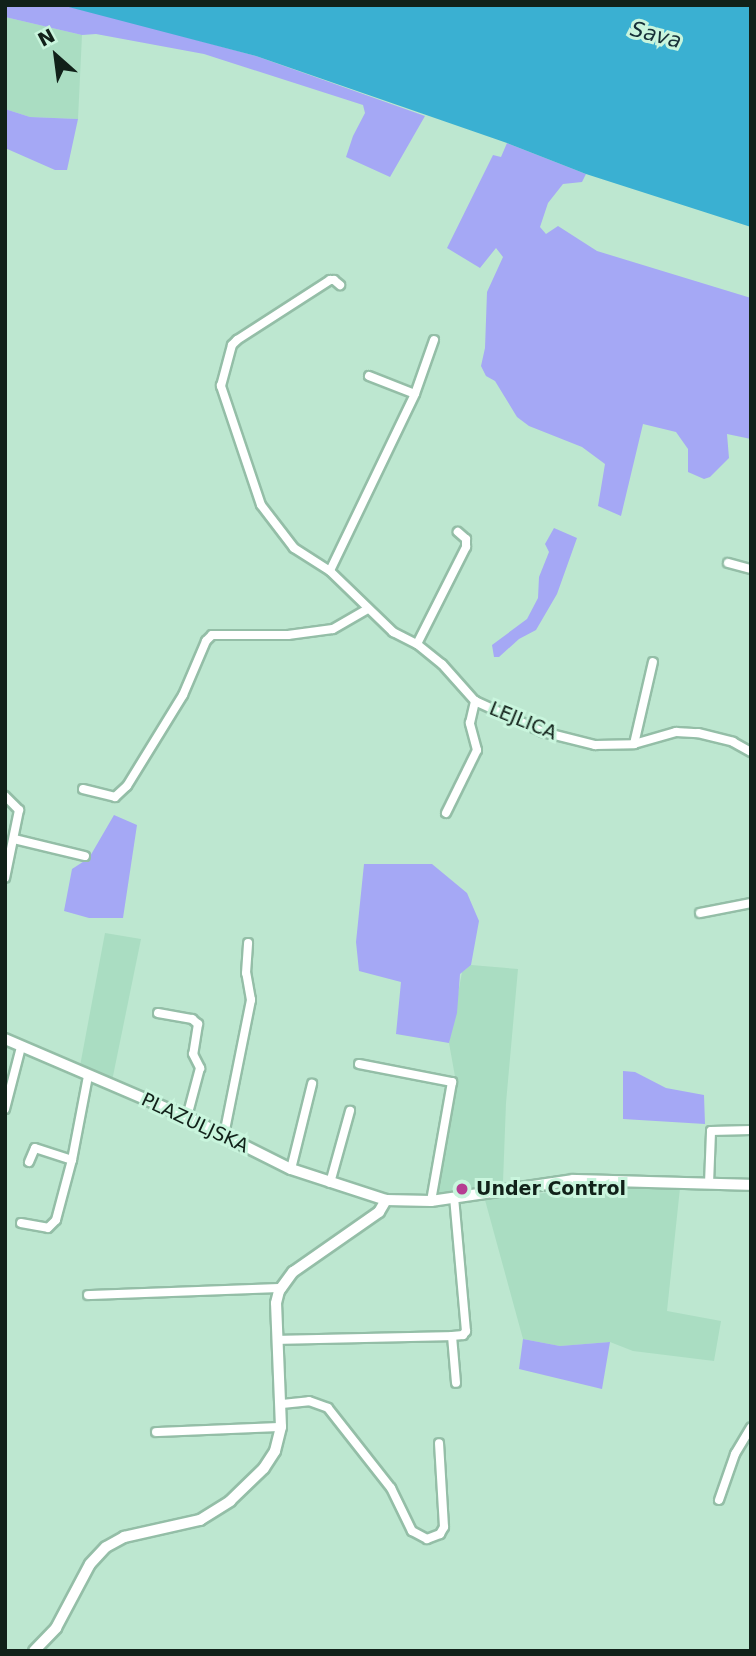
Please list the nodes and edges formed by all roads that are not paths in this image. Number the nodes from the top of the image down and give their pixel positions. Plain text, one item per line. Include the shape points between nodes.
1 (340, 285) dead end
2 (434, 340) dead end
3 (369, 376) dead end
4 (415, 394) junction
5 (458, 532) dead end
6 (728, 563) dead end
7 (751, 569) edge
8 (330, 571) junction
9 (367, 609) junction
10 (417, 644) junction
11 (653, 662) dead end
12 (475, 701) junction
13 (634, 744) junction
14 (751, 752) edge
15 (83, 789) dead end
16 (5, 796) edge
17 (446, 813) dead end
18 (14, 839) junction
19 (85, 856) dead end
20 (5, 878) edge
21 (751, 903) edge
22 (699, 913) dead end
23 (248, 943) dead end
24 (158, 1013) dead end
25 (5, 1040) edge
26 (21, 1046) junction
27 (359, 1064) dead end
28 (88, 1076) junction
29 (312, 1084) dead end
30 (5, 1109) edge
31 (350, 1111) dead end
32 (187, 1117) junction
33 (751, 1130) edge
34 (224, 1135) junction
35 (72, 1160) junction
36 (29, 1162) dead end
37 (291, 1169) junction
38 (330, 1183) junction
39 (709, 1184) junction
40 (751, 1185) edge
41 (454, 1197) junction
42 (386, 1200) junction
43 (431, 1201) junction
44 (21, 1223) dead end
45 (282, 1288) junction
46 (88, 1295) dead end
47 (452, 1336) junction
48 (277, 1340) junction
49 (456, 1383) dead end
50 (282, 1404) junction
51 (281, 1427) junction
52 (751, 1427) edge
53 (156, 1432) dead end
54 (439, 1443) dead end
55 (719, 1500) dead end
56 (41, 1649) edge

1 - 8 street, LEJLICA via 330,280 237,340 221,386 261,505 294,548
2 - 4 street
3 - 4 street
4 - 8 street
5 - 10 street via 466,539 466,547
6 - 7 street
8 - 9 street, LEJLICA
9 - 10 street, LEJLICA via 393,632
9 - 15 street via 333,629 288,635 212,635 183,695 127,786 115,797
10 - 12 street, LEJLICA
11 - 13 street
12 - 13 street, LEJLICA via 542,733 595,746
12 - 17 street via 470,723 477,750
13 - 14 street, LEJLICA via 676,732 698,733
16 - 18 street via 19,810
18 - 19 street
18 - 20 street
21 - 22 street
23 - 34 street via 246,972 251,1000
24 - 32 street via 198,1024 193,1054 200,1068
25 - 26 main road, PLAZULJSKA
26 - 28 main road, PLAZULJSKA
26 - 30 street
27 - 43 street via 452,1082
28 - 32 main road, PLAZULJSKA
28 - 35 street
29 - 37 street
31 - 38 street
32 - 34 main road, PLAZULJSKA
33 - 39 street via 711,1131
34 - 37 main road, PLAZULJSKA
35 - 36 street via 34,1148
35 - 44 street via 54,1224 42,1228
37 - 38 main road, PLAZULJSKA
38 - 42 main road, PLAZULJSKA
39 - 40 main road, PLAZULJSKA
39 - 41 main road, PLAZULJSKA via 573,1180
41 - 43 main road, PLAZULJSKA
41 - 47 street via 466,1331
42 - 43 main road, PLAZULJSKA
42 - 45 street via 379,1212 293,1272
45 - 46 street
45 - 48 street via 276,1303
47 - 48 street
47 - 49 street
48 - 50 street
50 - 51 street
50 - 54 street via 309,1401 328,1408 391,1488 412,1531 427,1539 444,1527
51 - 53 street
51 - 56 street via 275,1451 264,1468 217,1511 178,1527 124,1537 106,1547 90,1564
52 - 55 street via 735,1454

